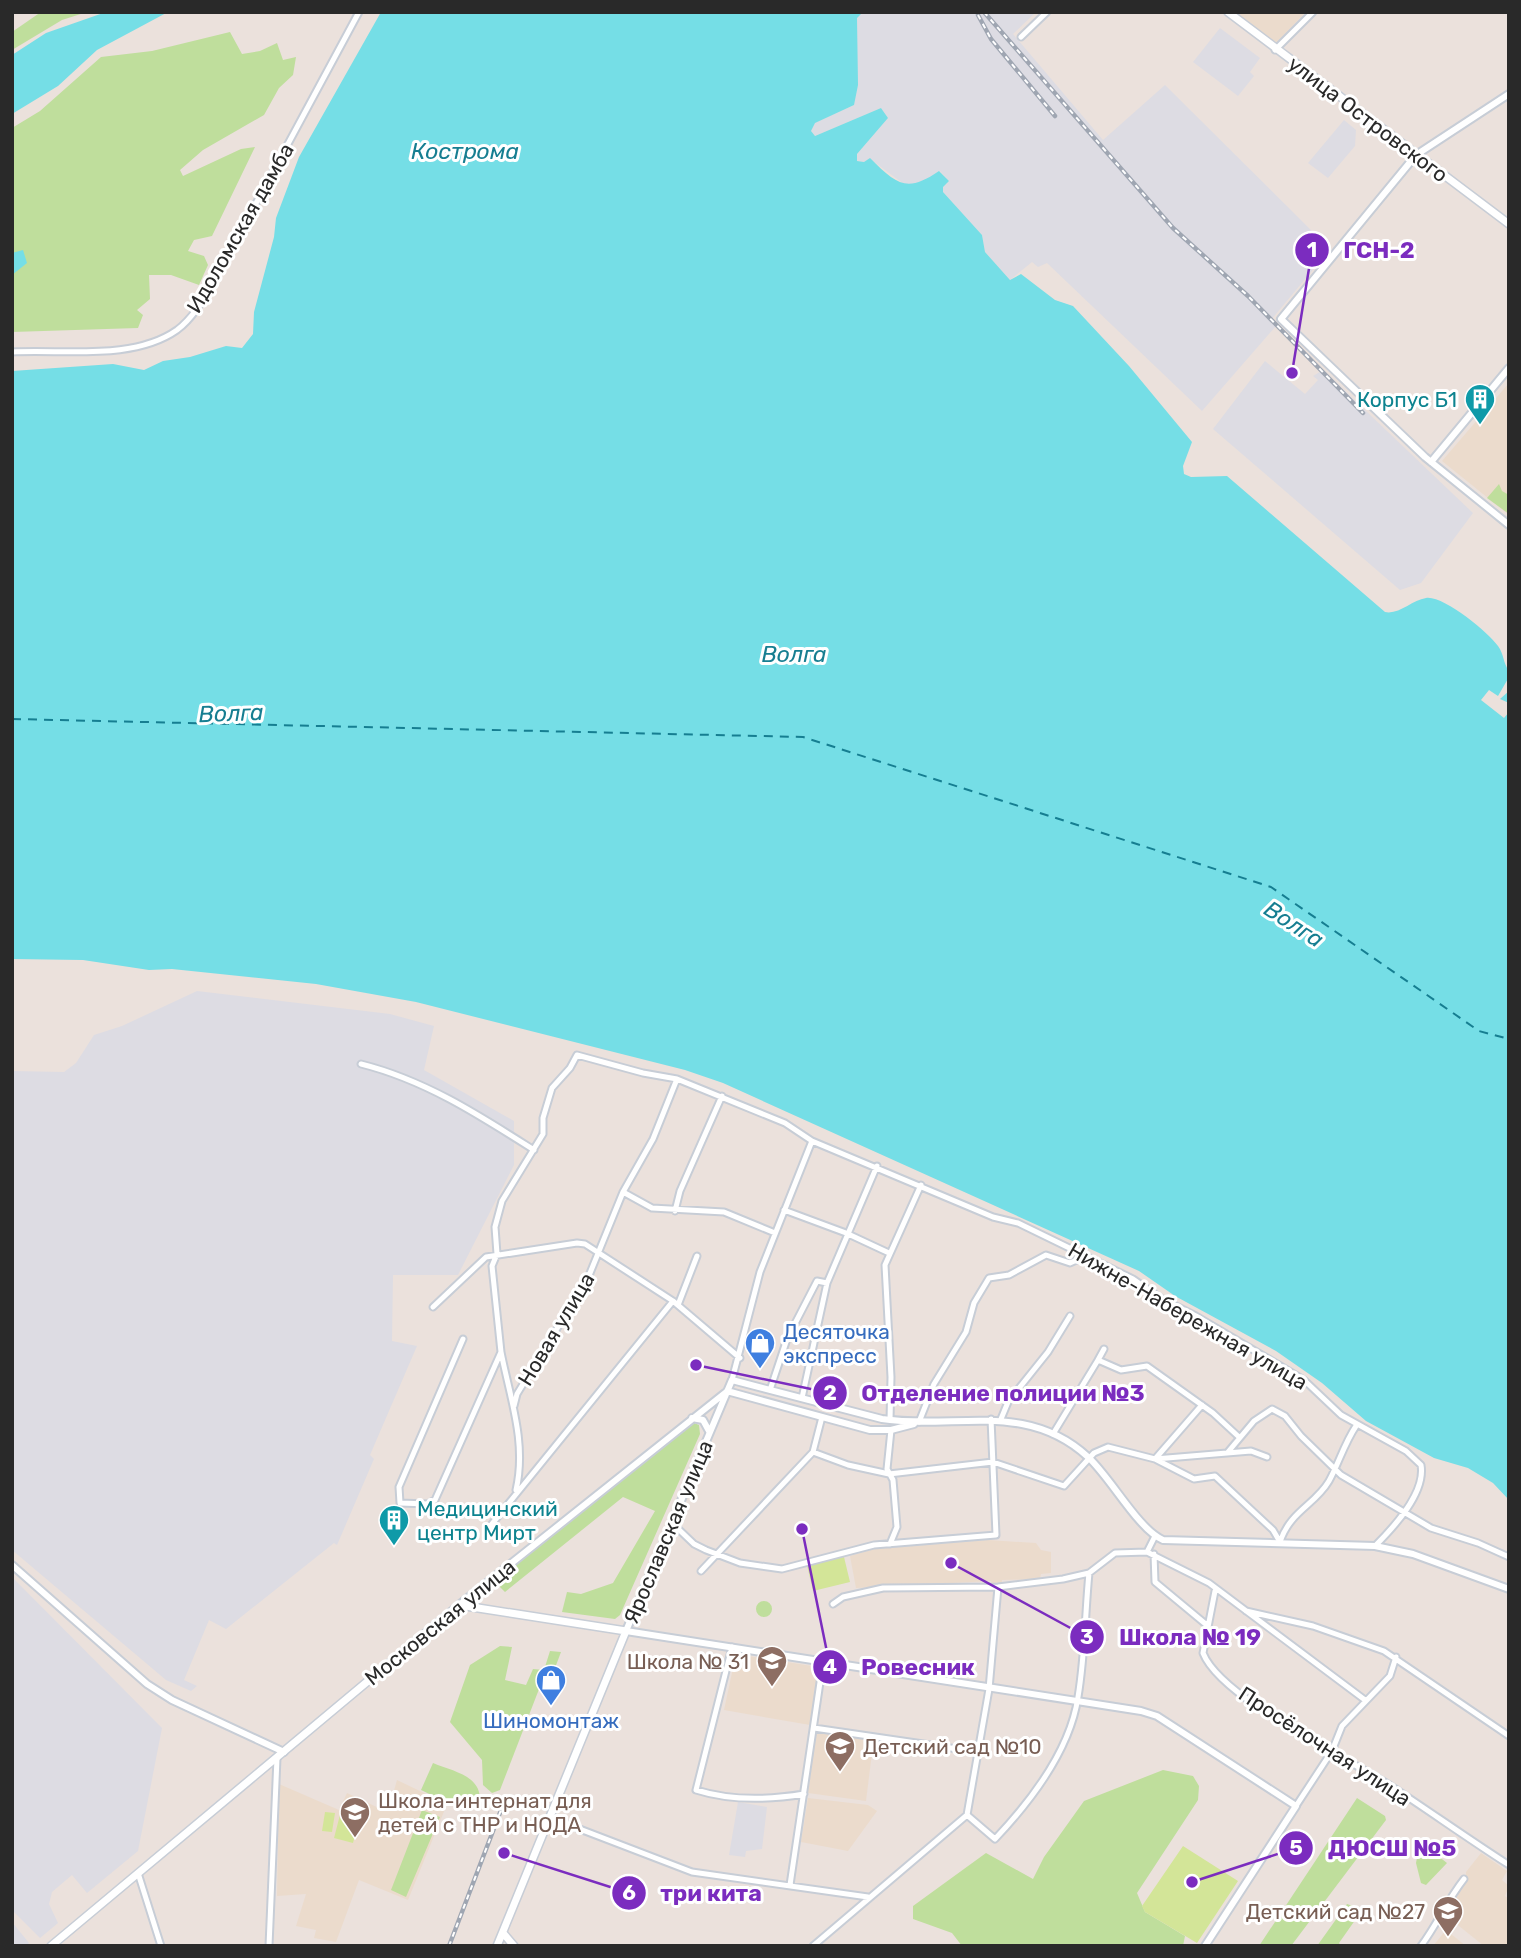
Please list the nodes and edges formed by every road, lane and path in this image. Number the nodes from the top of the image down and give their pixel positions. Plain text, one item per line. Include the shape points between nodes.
1 (359, 12) edge
2 (1048, 12) edge
3 (1228, 12) edge
4 (1313, 12) edge
5 (1021, 37) dead end
6 (1275, 50) junction
7 (1509, 94) edge
8 (1416, 155) junction
9 (1509, 225) edge
10 (12, 352) edge
11 (1509, 368) edge
12 (1431, 462) junction
13 (1509, 525) edge
14 (361, 1064) dead end
15 (677, 1079) junction
16 (722, 1096) junction
17 (812, 1141) junction
18 (534, 1150) junction
19 (877, 1166) junction
20 (921, 1185) junction
21 (623, 1192) junction
22 (784, 1210) junction
23 (675, 1211) junction
24 (775, 1233) junction
25 (846, 1233) junction
26 (598, 1252) junction
27 (1083, 1252) junction
28 (889, 1253) junction
29 (497, 1254) junction
30 (697, 1256) dead end
31 (827, 1283) junction
32 (676, 1303) junction
33 (433, 1307) dead end
34 (1070, 1316) dead end
35 (463, 1339) dead end
36 (1104, 1349) dead end
37 (501, 1352) junction
38 (740, 1358) junction
39 (1098, 1360) junction
40 (732, 1380) junction
41 (770, 1390) junction
42 (727, 1391) junction
43 (802, 1398) junction
44 (1202, 1405) junction
45 (514, 1406) junction
46 (822, 1417) junction
47 (691, 1418) junction
48 (991, 1419) junction
49 (1001, 1419) junction
50 (890, 1420) junction
51 (919, 1422) junction
52 (1356, 1426) junction
53 (891, 1430) junction
54 (709, 1433) junction
55 (1053, 1434) junction
56 (1239, 1437) junction
57 (1228, 1451) junction
58 (813, 1452) junction
59 (1266, 1457) dead end
60 (1090, 1458) junction
61 (1155, 1459) junction
62 (993, 1462) junction
63 (1334, 1468) junction
64 (889, 1474) junction
65 (516, 1493) junction
66 (1404, 1511) junction
67 (671, 1523) junction
68 (487, 1530) dead end
69 (1154, 1536) junction
70 (1280, 1542) junction
71 (890, 1544) junction
72 (1375, 1546) junction
73 (1147, 1552) junction
74 (717, 1554) junction
75 (1154, 1555) junction
76 (1509, 1557) edge
77 (12, 1565) edge
78 (701, 1571) dead end
79 (1088, 1573) junction
80 (998, 1587) junction
81 (1509, 1589) edge
82 (1215, 1591) junction
83 (833, 1604) dead end
84 (459, 1605) junction
85 (1243, 1611) junction
86 (1208, 1626) junction
87 (626, 1631) junction
88 (732, 1647) junction
89 (1396, 1657) junction
90 (823, 1662) junction
91 (989, 1689) junction
92 (1365, 1700) junction
93 (1077, 1701) junction
94 (814, 1728) junction
95 (1509, 1736) edge
96 (1332, 1751) junction
97 (284, 1752) junction
98 (978, 1752) junction
99 (277, 1758) junction
100 (804, 1794) junction
101 (1296, 1806) junction
102 (967, 1815) junction
103 (551, 1818) junction
104 (1509, 1866) edge
105 (138, 1874) junction
106 (1464, 1879) dead end
107 (790, 1885) junction
108 (869, 1897) junction
109 (503, 1933) junction
110 (51, 1946) edge
111 (161, 1946) edge
112 (269, 1946) edge
113 (498, 1946) edge
114 (514, 1946) edge
115 (813, 1946) edge
116 (1205, 1946) edge
117 (1421, 1946) edge

1 - 10 street, Идоломская дамба via 213,283 183,324 159,340 134,347
2 - 5 street
3 - 6 main road, улица Островского
4 - 6 street
6 - 8 main road, улица Островского
7 - 8 street
8 - 9 main road, улица Островского
8 - 12 street via 1281,319
11 - 12 street
12 - 13 street
14 - 18 street via 400,1074 431,1089
15 - 16 street, Нижне-Набережная улица
15 - 18 street, Нижне-Набережная улица via 577,1055 551,1088 543,1134
15 - 21 street, Новая улица via 653,1139
16 - 17 street, Нижне-Набережная улица via 785,1123
16 - 23 street
17 - 19 street, Нижне-Набережная улица
17 - 22 street, Московская улица
18 - 29 street via 502,1201 495,1227
19 - 20 street, Нижне-Набережная улица
19 - 25 street
20 - 27 street, Нижне-Набережная улица
20 - 28 street
21 - 23 street via 652,1208
21 - 26 street, Новая улица
22 - 24 street, Московская улица
22 - 25 street
23 - 24 street via 724,1212
24 - 38 street, Московская улица via 760,1272
25 - 28 street
25 - 31 street
26 - 29 street via 577,1243
26 - 32 street
26 - 45 street, Новая улица via 588,1278
27 - 51 street via 1070,1263 1042,1256 1009,1275 989,1278
27 - 52 street, Нижне-Набережная улица via 1304,1380
28 - 50 street via 885,1277
29 - 33 street via 477,1263
29 - 37 street via 492,1266
30 - 32 street
31 - 41 street via 817,1282 811,1288
31 - 43 street
32 - 38 street
32 - 65 street
34 - 49 street via 1008,1402
35 - 37 street via 400,1487 400,1503 435,1500
36 - 39 street
37 - 45 street
38 - 40 street, Московская улица
39 - 44 street via 1121,1370 1147,1366
39 - 55 street
40 - 41 street
40 - 42 street, Московская улица
41 - 43 street
42 - 46 street
42 - 47 street, Московская улица
42 - 54 street, Ярославская улица
43 - 50 street
44 - 56 street
44 - 61 street
45 - 65 street via 520,1456
46 - 53 street via 870,1430
46 - 58 street
47 - 54 street via 703,1420
47 - 84 street, Московская улица
48 - 49 street
48 - 51 street
48 - 62 street
49 - 55 street
50 - 51 street
51 - 53 street
52 - 63 street
52 - 66 street, Нижне-Набережная улица via 1406,1451 1421,1465 1419,1482
53 - 64 street
54 - 67 street, Ярославская улица
55 - 60 street
56 - 57 street
56 - 63 street via 1272,1409 1285,1416
57 - 59 street via 1251,1451
57 - 61 street
58 - 64 street
58 - 74 street
60 - 61 street via 1102,1448 1113,1447
60 - 62 street via 1064,1486
60 - 69 street
61 - 70 street via 1194,1479 1215,1476
62 - 64 street
62 - 71 street via 996,1535
63 - 66 street
63 - 70 street via 1328,1482 1290,1521
64 - 71 street via 897,1527
65 - 68 street
66 - 72 street, Нижне-Набережная улица
66 - 76 street via 1431,1528
67 - 74 street via 694,1544
67 - 87 street, Ярославская улица
69 - 70 street via 1170,1541
69 - 73 street
70 - 72 street
71 - 74 street via 782,1569 758,1568
72 - 81 street via 1413,1554
73 - 75 street
73 - 79 street via 1115,1553
74 - 78 street
75 - 82 street via 1209,1583
75 - 86 street via 1155,1582
77 - 97 street via 147,1684
79 - 80 street
79 - 93 street
80 - 83 street via 883,1588 843,1597
80 - 91 street
82 - 85 street
82 - 86 street, Просёлочная улица
84 - 87 main road
84 - 97 main road, Московская улица
85 - 89 street via 1313,1626
85 - 92 street
86 - 96 street, Просёлочная улица via 1203,1653 1217,1674
87 - 88 street
87 - 103 main road, Ярославская улица
88 - 90 street
88 - 100 street via 696,1790 715,1796 773,1800
89 - 92 street via 1390,1676
89 - 95 street
90 - 91 street
90 - 94 street
91 - 93 street
91 - 98 street
92 - 96 street via 1342,1726
93 - 101 street via 1157,1716
93 - 102 street via 1045,1780 1028,1805 995,1839
94 - 98 street
94 - 100 street
96 - 101 street
96 - 104 street, Просёлочная улица
97 - 99 main road, Московская улица
98 - 102 street
99 - 105 main road, Московская улица
99 - 112 street
100 - 107 street
101 - 116 street
102 - 108 street
103 - 107 street via 692,1872
103 - 109 main road, Ярославская улица
105 - 110 main road, Московская улица
105 - 111 street
106 - 117 street
107 - 108 street
108 - 115 street
109 - 113 main road, Ярославская улица
109 - 114 main road

